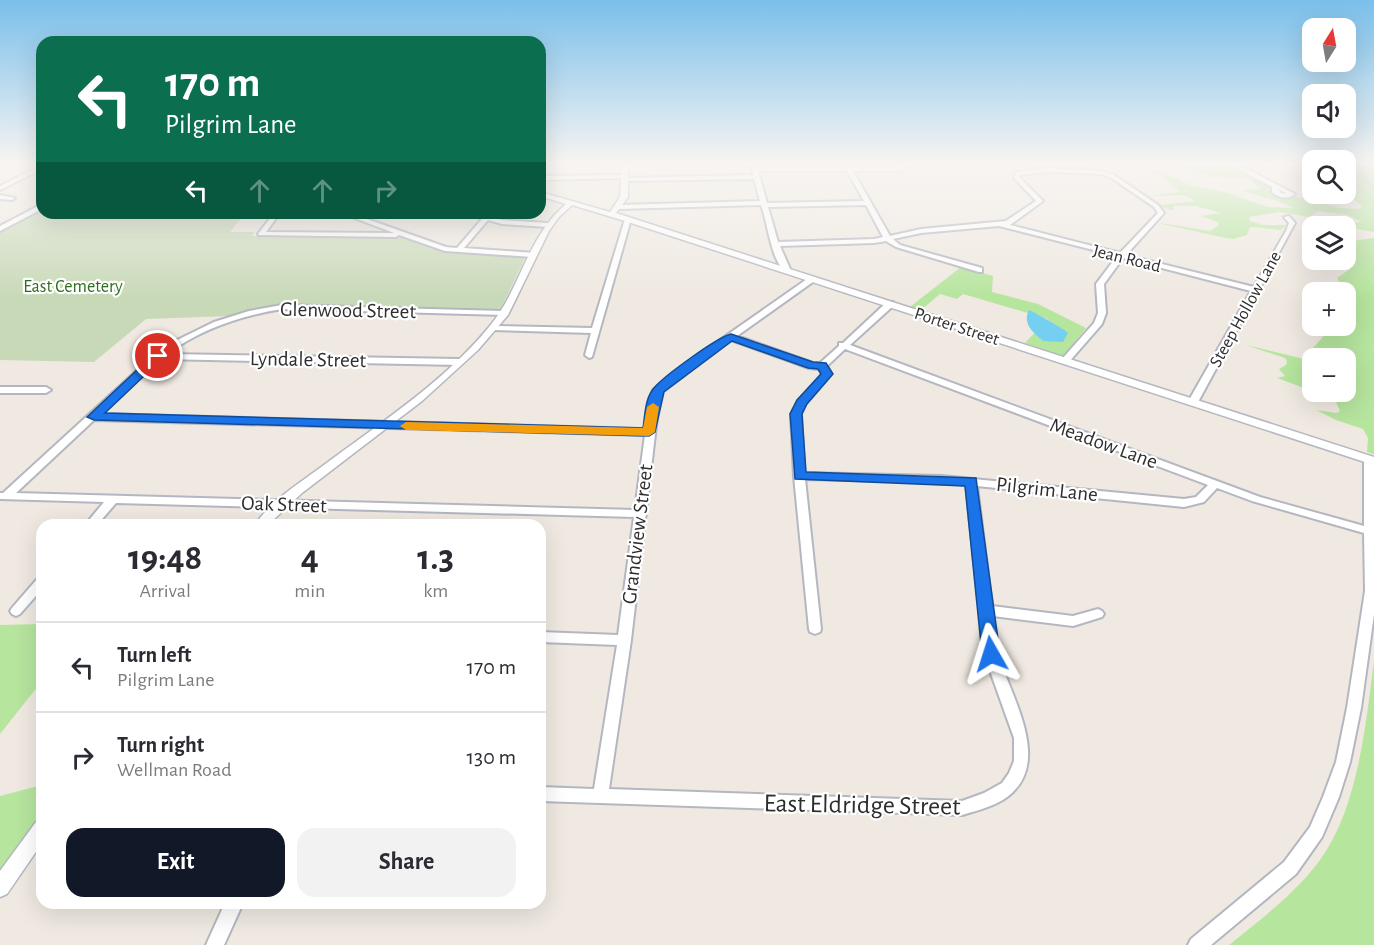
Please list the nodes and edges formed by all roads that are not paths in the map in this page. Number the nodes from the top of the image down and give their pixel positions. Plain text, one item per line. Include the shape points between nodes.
1 (572, 208) edge
2 (618, 208) edge
3 (764, 208) edge
4 (871, 208) edge
5 (1031, 208) edge
6 (1158, 208) edge
7 (36, 209) edge
8 (1287, 217) dead end
9 (272, 219) edge
10 (360, 219) edge
11 (485, 219) edge
12 (499, 219) edge
13 (628, 219) junction
14 (999, 224) junction
15 (548, 225) junction
16 (1, 228) edge
17 (402, 235) junction
18 (888, 239) junction
19 (775, 244) junction
20 (458, 251) junction
21 (532, 255) junction
22 (780, 256) junction
23 (1121, 256) junction
24 (762, 263) junction
25 (979, 270) dead end
26 (787, 271) junction
27 (813, 279) junction
28 (1255, 290) junction
29 (890, 304) junction
30 (504, 313) junction
31 (494, 328) junction
32 (595, 331) junction
33 (731, 337) junction
34 (842, 345) junction
35 (589, 355) dead end
36 (158, 356) junction
37 (1065, 361) junction
38 (459, 362) junction
39 (822, 366) junction
40 (0, 390) edge
41 (46, 390) dead end
42 (1193, 402) junction
43 (94, 417) junction
44 (384, 425) junction
45 (649, 432) junction
46 (1372, 460) edge
47 (799, 476) junction
48 (971, 482) junction
49 (1215, 484) junction
50 (3, 496) edge
51 (113, 499) junction
52 (281, 504) junction
53 (639, 514) junction
54 (96, 519) edge
55 (267, 519) edge
56 (1370, 531) junction
57 (36, 588) edge
58 (986, 610) junction
59 (16, 611) dead end
60 (1098, 614) dead end
61 (815, 629) dead end
62 (546, 637) edge
63 (624, 640) junction
64 (546, 794) edge
65 (600, 797) junction
66 (36, 836) edge
67 (0, 887) edge
68 (231, 909) edge
69 (215, 945) edge
70 (1197, 945) edge

1 - 15 street
2 - 13 street, Porter Street
3 - 19 street
4 - 18 street
5 - 14 street via 1016,219
6 - 23 street via 1161,213
7 - 16 street
8 - 28 street, Steep Hollow Lane via 1292,223
9 - 17 street via 261,234
10 - 17 street
11 - 20 street
12 - 15 street
13 - 24 street, Porter Street
13 - 32 street
14 - 18 street via 921,231
14 - 23 street, Jean Road
15 - 21 street
17 - 20 street
18 - 19 street
18 - 25 street via 898,246
19 - 22 street
20 - 21 street
21 - 30 street
22 - 24 street
22 - 26 street
23 - 28 street, Jean Road
23 - 37 street via 1100,284 1102,313 1098,324
24 - 26 street, Porter Street
26 - 27 street, Porter Street
27 - 29 street, Porter Street
27 - 33 street, Grandview Street
28 - 42 street, Steep Hollow Lane
29 - 34 street
29 - 37 street, Porter Street
30 - 31 street
30 - 36 street, Glenwood Street via 282,307 211,325
31 - 32 street
31 - 38 street
32 - 35 street
33 - 39 street via 812,366
33 - 45 street, Grandview Street via 658,390
34 - 39 street
34 - 49 street, Meadow Lane
36 - 38 street, Lyndale Street
36 - 43 street, Glenwood Street
37 - 42 street, Porter Street
38 - 44 street
39 - 47 street via 827,374 796,414
40 - 41 street
42 - 46 street, Porter Street
43 - 44 street
43 - 50 street, Glenwood Street
44 - 45 street
44 - 52 street
45 - 53 street, Grandview Street
46 - 56 street
47 - 48 street, Pilgrim Lane
47 - 61 street
48 - 49 street, Pilgrim Lane via 1184,503 1200,500
48 - 58 street, East Eldridge Street
49 - 56 street, Meadow Lane
50 - 51 street, Oak Street
51 - 52 street, Oak Street
51 - 54 street
52 - 53 street, Oak Street
52 - 55 street
53 - 63 street, Grandview Street
56 - 70 street via 1371,591 1362,654 1343,762 1331,797 1316,832 1290,868
57 - 59 street
58 - 60 street via 1073,621
58 - 65 street, East Eldridge Street via 991,654 1021,738 1021,761 1015,777 1007,788 989,799 962,808
62 - 63 street
63 - 65 street, Grandview Street
64 - 65 street, East Eldridge Street
66 - 67 street
68 - 69 street

